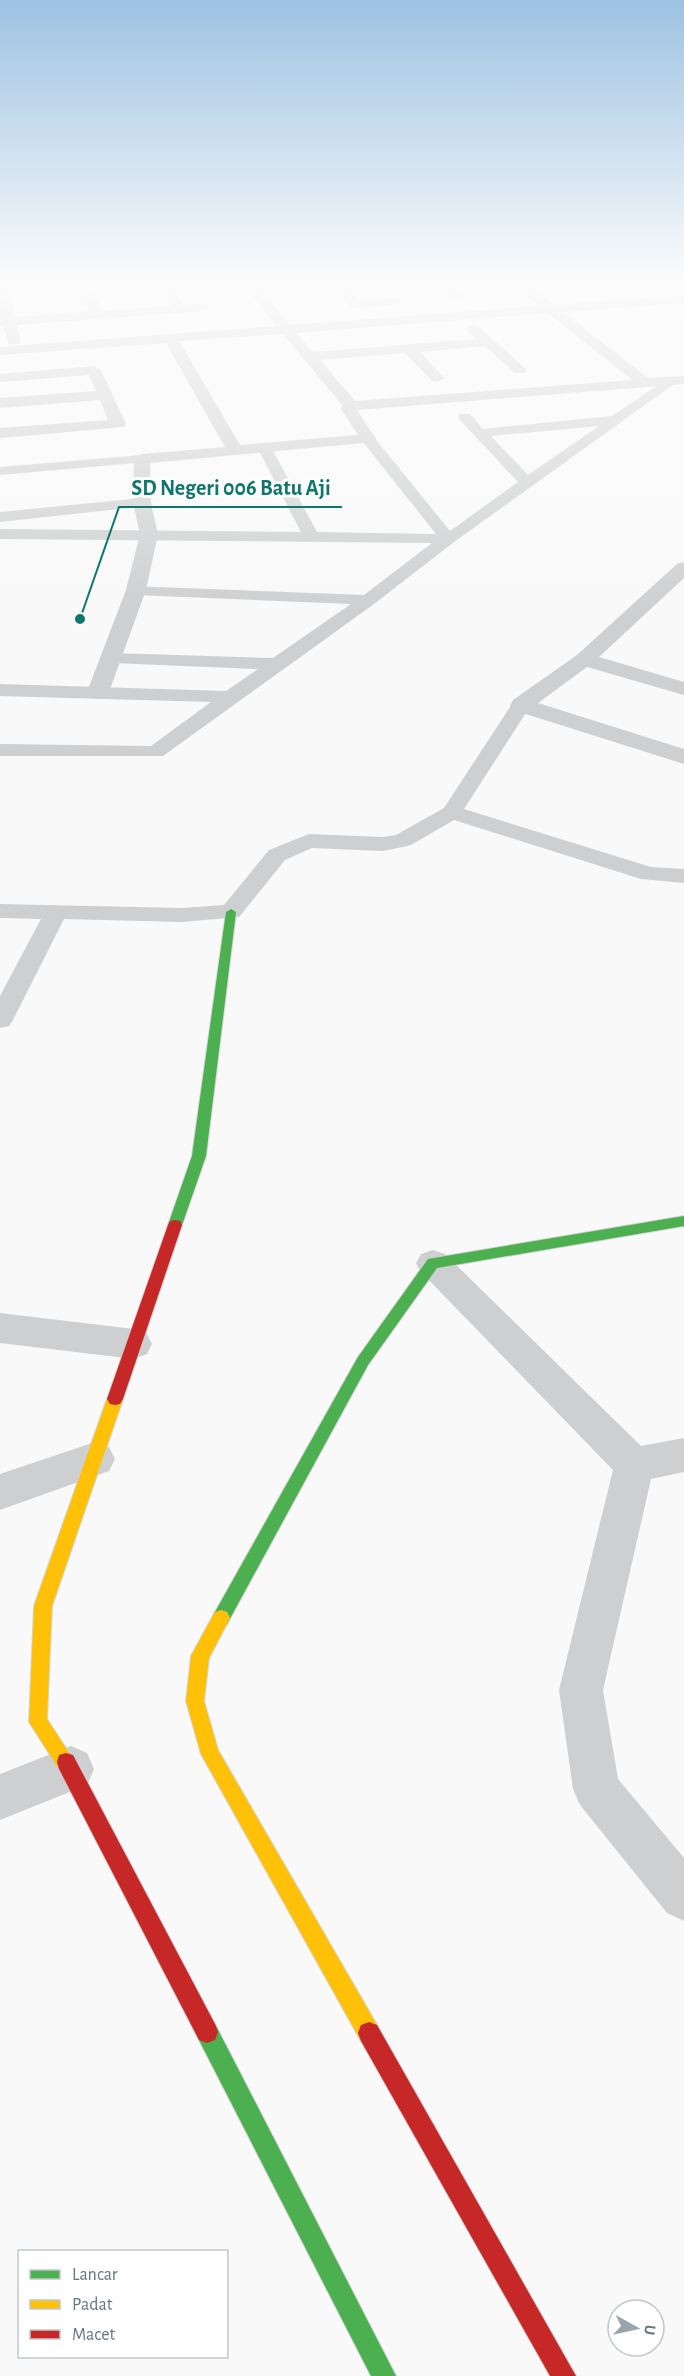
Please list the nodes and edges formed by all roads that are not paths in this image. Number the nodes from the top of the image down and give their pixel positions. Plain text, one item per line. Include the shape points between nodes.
1 (103, 391) edge
2 (201, 391) edge
3 (338, 391) edge
4 (544, 391) edge
5 (661, 391) edge
6 (105, 395) junction
7 (0, 403) edge
8 (351, 406) junction
9 (465, 417) dead end
10 (616, 419) junction
11 (0, 433) edge
12 (481, 433) junction
13 (368, 439) junction
14 (264, 447) junction
15 (235, 450) junction
16 (142, 459) junction
17 (0, 471) edge
18 (527, 483) junction
19 (142, 503) junction
20 (0, 517) edge
21 (0, 534) edge
22 (149, 534) junction
23 (312, 538) junction
24 (448, 539) junction
25 (684, 568) edge
26 (136, 590) junction
27 (368, 600) junction
28 (112, 658) junction
29 (584, 659) junction
30 (279, 664) junction
31 (684, 689) edge
32 (0, 690) edge
33 (98, 692) junction
34 (230, 697) junction
35 (521, 705) junction
36 (0, 750) edge
37 (684, 757) edge
38 (452, 812) junction
39 (684, 876) edge
40 (0, 911) edge
41 (231, 912) junction
42 (56, 913) junction
43 (0, 1020) edge
44 (684, 1221) edge
45 (433, 1263) junction
46 (0, 1328) edge
47 (134, 1344) junction
48 (684, 1455) edge
49 (95, 1459) junction
50 (634, 1465) junction
51 (0, 1492) edge
52 (70, 1769) junction
53 (0, 1797) edge
54 (684, 1896) edge
55 (384, 2376) edge
56 (564, 2376) edge

1 - 6 street
2 - 15 street
3 - 8 street
4 - 8 street
5 - 10 lane
6 - 7 street
6 - 11 street via 118,424
8 - 13 street via 349,409
9 - 12 lane
10 - 12 lane
10 - 18 lane
12 - 18 lane
13 - 14 street
13 - 24 lane
14 - 15 street
14 - 23 lane
15 - 16 street
16 - 17 lane
16 - 19 street
18 - 24 lane
19 - 20 lane
19 - 22 street
21 - 22 lane
22 - 23 lane
22 - 26 street
23 - 24 lane
24 - 27 lane
25 - 29 street
26 - 27 lane
26 - 28 street
27 - 30 lane
28 - 30 lane
28 - 33 street
29 - 31 street
29 - 35 street
30 - 34 lane
32 - 33 lane
33 - 34 lane
34 - 36 lane via 156,752
35 - 37 street
35 - 38 lane
38 - 39 lane via 649,874
38 - 41 lane via 404,840 383,844 309,841 277,855
40 - 42 lane
41 - 42 lane
41 - 47 street via 199,1156
42 - 43 lane
44 - 45 street
45 - 50 street
45 - 56 street via 363,1361 200,1656 195,1701 210,1754
46 - 47 street
47 - 49 street
48 - 50 street
49 - 51 street
49 - 52 street via 44,1606 38,1722
50 - 54 street via 581,1690 596,1789
52 - 53 street
52 - 55 street

